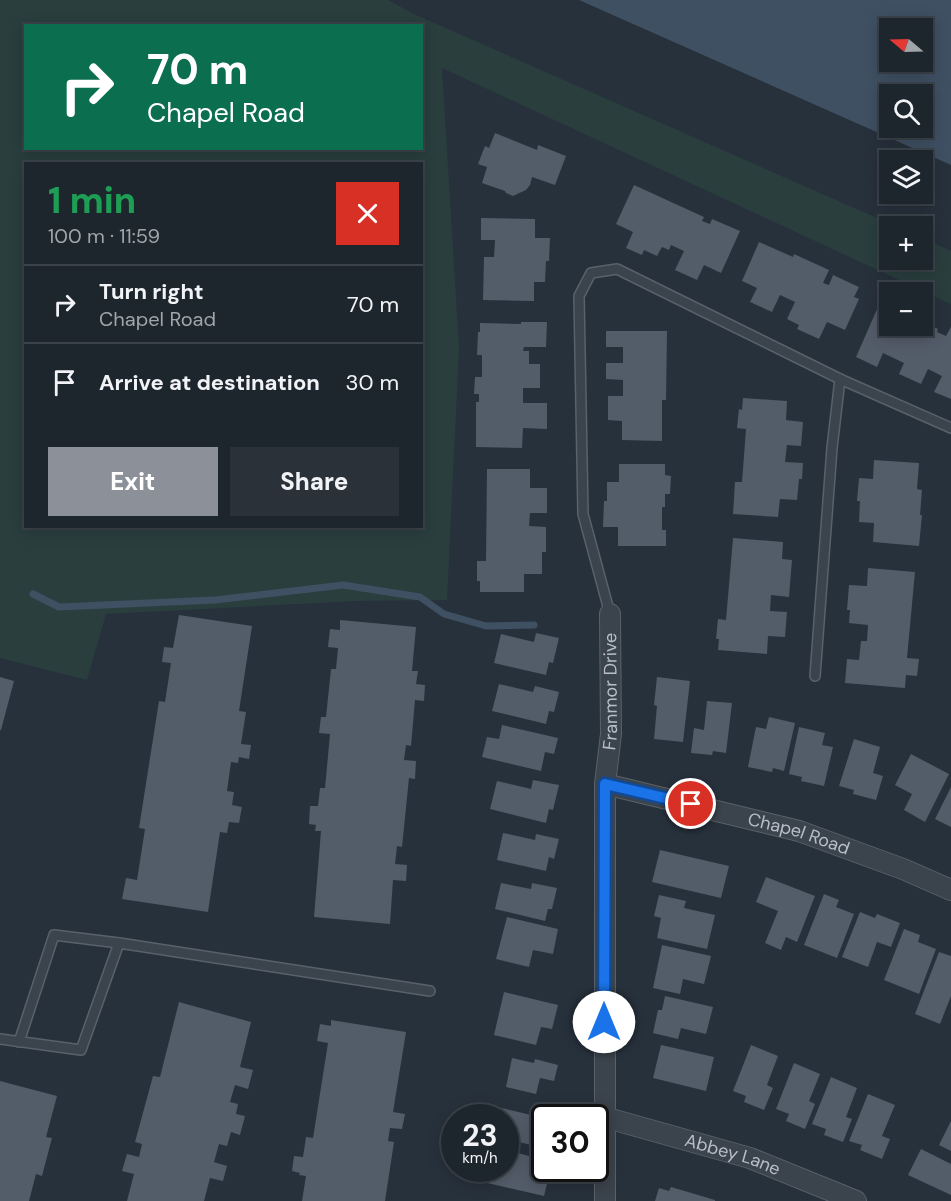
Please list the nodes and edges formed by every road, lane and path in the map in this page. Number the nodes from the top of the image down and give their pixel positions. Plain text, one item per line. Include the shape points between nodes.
1 (840, 379) junction
2 (951, 428) edge
3 (610, 614) joint
4 (815, 675) dead end
5 (605, 784) junction
6 (951, 891) edge
7 (119, 943) junction
8 (430, 991) dead end
9 (0, 1040) edge
10 (19, 1042) junction
11 (604, 1104) edge
12 (609, 1118) edge
13 (605, 1182) edge
14 (605, 1201) edge
15 (856, 1201) edge

1 - 2 lane
1 - 3 lane via 617,269 591,273 579,296 583,514
1 - 4 lane
3 - 5 street, Franmor Drive via 611,734
5 - 6 street, Chapel Road via 799,831
5 - 11 street, Franmor Drive
7 - 8 lane
7 - 10 lane via 81,1050
7 - 10 lane via 54,935
9 - 10 lane
12 - 15 street, Abbey Lane via 750,1158
13 - 14 street, Franmor Drive

